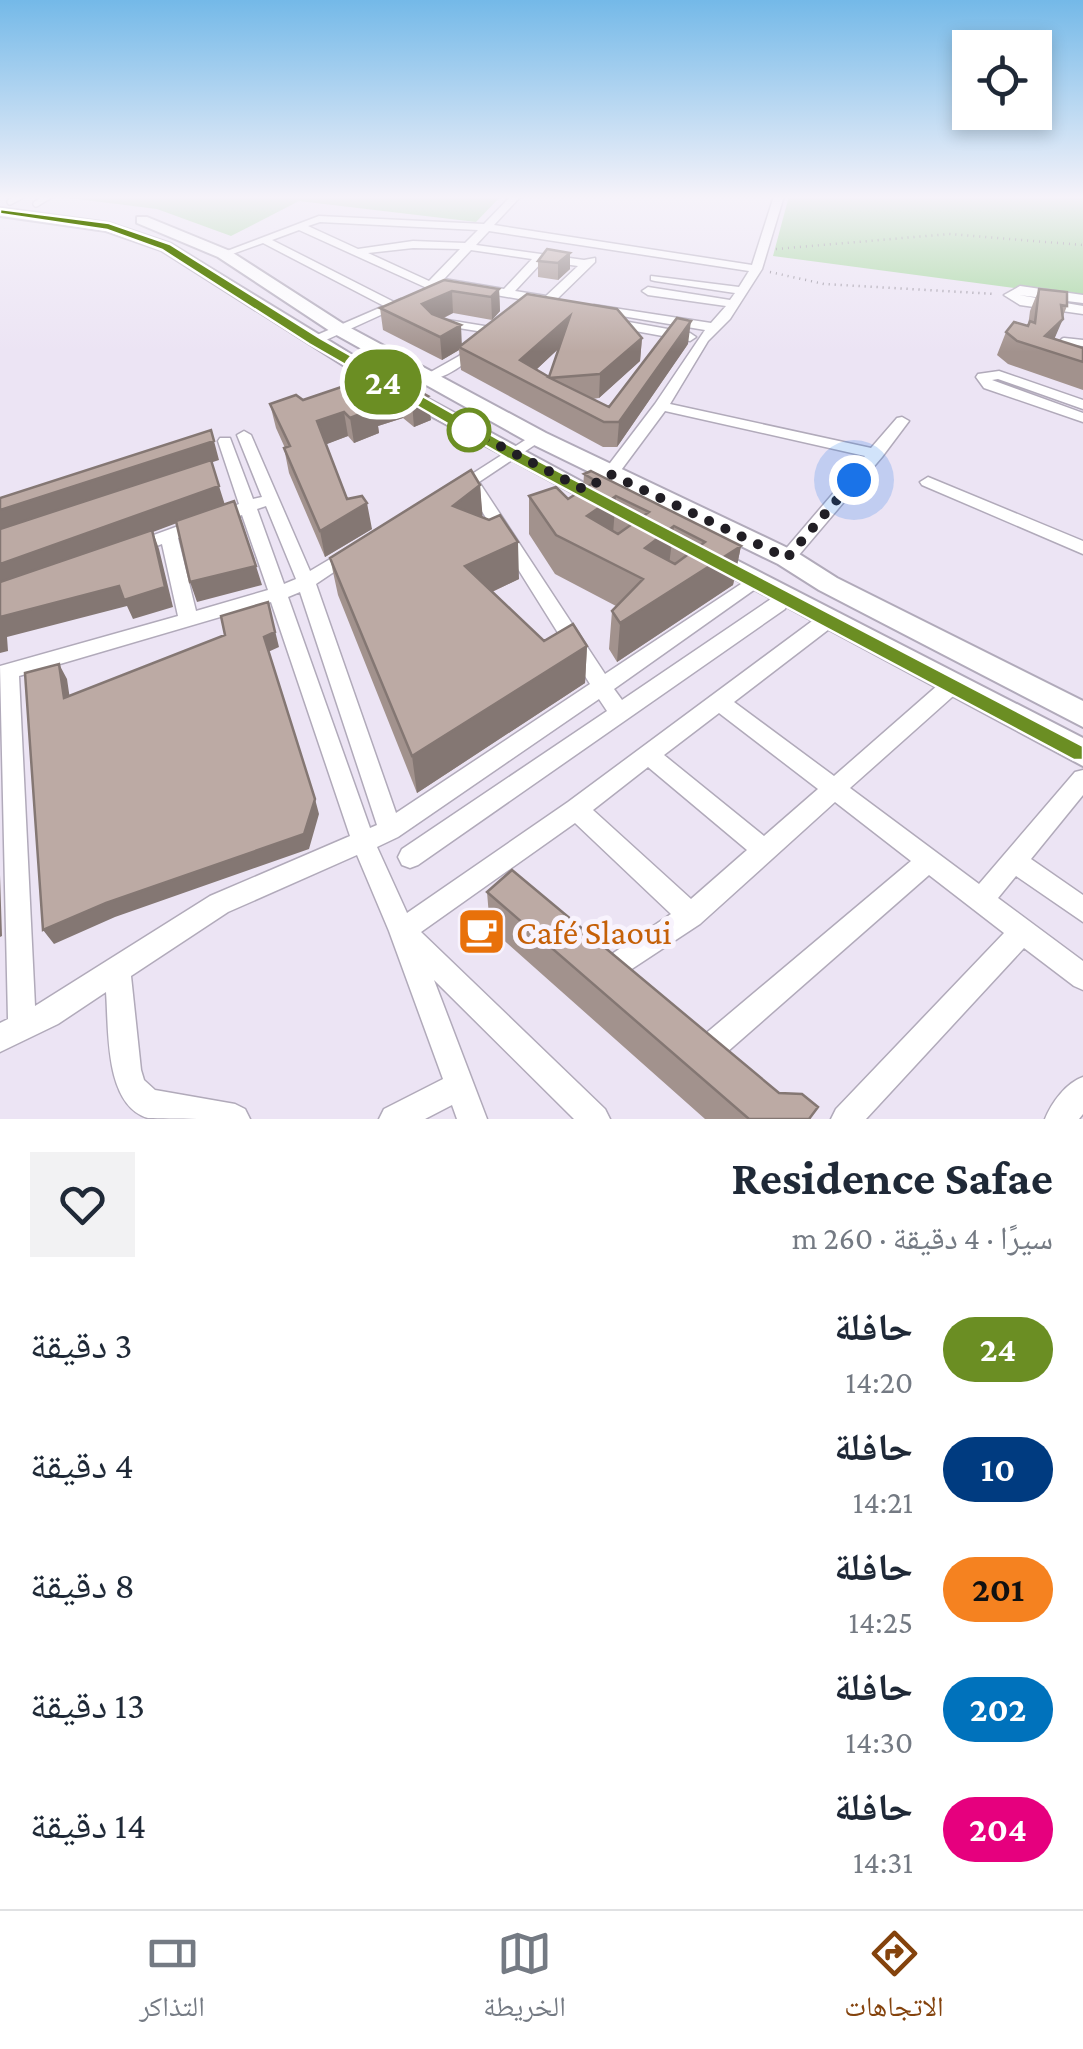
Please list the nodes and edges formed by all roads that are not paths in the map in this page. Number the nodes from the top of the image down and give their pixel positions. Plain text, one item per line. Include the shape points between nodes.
1 (165, 248) edge
2 (212, 248) edge
3 (240, 248) edge
4 (278, 248) edge
5 (349, 248) edge
6 (374, 248) edge
7 (467, 248) edge
8 (469, 248) edge
9 (604, 248) edge
10 (620, 248) edge
11 (764, 248) edge
12 (357, 252) junction
13 (224, 254) junction
14 (669, 256) junction
15 (540, 258) junction
16 (586, 264) junction
17 (756, 269) junction
18 (651, 285) junction
19 (431, 286) junction
20 (507, 293) junction
21 (738, 297) junction
22 (1083, 299) edge
23 (522, 302) junction
24 (552, 305) junction
25 (394, 306) junction
26 (1083, 310) edge
27 (633, 314) junction
28 (586, 319) edge
29 (498, 326) joint
30 (624, 326) junction
31 (716, 328) junction
32 (340, 329) junction
33 (437, 330) edge
34 (702, 339) junction
35 (458, 340) edge
36 (314, 341) junction
37 (1083, 343) edge
38 (477, 346) junction
39 (1058, 356) edge
40 (427, 378) junction
41 (1083, 404) edge
42 (661, 406) junction
43 (1083, 418) edge
44 (902, 421) dead end
45 (244, 436) dead end
46 (538, 438) junction
47 (225, 441) dead end
48 (512, 454) junction
49 (877, 454) junction
50 (233, 464) junction
51 (610, 474) junction
52 (470, 481) junction
53 (928, 482) dead end
54 (585, 490) junction
55 (271, 500) junction
56 (437, 501) edge
57 (250, 506) junction
58 (637, 517) edge
59 (169, 536) junction
60 (372, 542) edge
61 (689, 544) edge
62 (1083, 548) edge
63 (112, 556) edge
64 (787, 558) junction
65 (759, 580) junction
66 (306, 582) junction
67 (828, 584) junction
68 (277, 594) junction
69 (778, 604) dead end
70 (718, 608) junction
71 (819, 612) junction
72 (190, 621) junction
73 (744, 627) junction
74 (323, 632) junction
75 (294, 643) junction
76 (4, 672) edge
77 (953, 684) junction
78 (602, 689) junction
79 (718, 701) junction
80 (619, 714) junction
81 (1083, 715) edge
82 (1083, 753) edge
83 (648, 755) junction
84 (6, 768) edge
85 (1083, 779) edge
86 (457, 787) junction
87 (833, 790) junction
88 (576, 809) junction
89 (478, 810) junction
90 (390, 830) junction
91 (8, 842) edge
92 (364, 843) junction
93 (764, 850) junction
94 (410, 857) dead end
95 (928, 861) junction
96 (1014, 861) junction
97 (980, 900) junction
98 (1083, 910) edge
99 (691, 915) junction
100 (402, 931) junction
101 (1022, 932) junction
102 (116, 969) junction
103 (1083, 977) edge
104 (640, 992) edge
105 (11, 1033) edge
106 (736, 1073) edge
107 (460, 1086) junction
108 (1083, 1091) edge
109 (235, 1119) edge
110 (394, 1119) edge
111 (472, 1119) edge
112 (595, 1119) edge
113 (846, 1119) edge
114 (1060, 1119) edge

1 - 36 main road
2 - 13 main road
3 - 13 street
4 - 25 street
5 - 12 street
6 - 12 street
7 - 19 street
8 - 15 street
9 - 16 street
10 - 14 street
11 - 17 street
12 - 19 street
13 - 32 main road
14 - 17 street
14 - 18 street
15 - 16 street
15 - 20 street
16 - 24 street
17 - 21 street
18 - 21 street
18 - 27 street
19 - 20 street
19 - 23 street
19 - 25 street
20 - 23 street
21 - 31 street
22 - 26 street via 1010,292
23 - 24 street
24 - 27 street
25 - 32 street
27 - 30 street
27 - 31 street
28 - 30 street
29 - 33 lane via 454,322
29 - 38 street
30 - 34 street
31 - 34 street
32 - 36 street
32 - 40 main road
34 - 42 street
35 - 38 lane
36 - 48 main road
37 - 39 lane via 1060,342
38 - 40 street
40 - 46 main road
41 - 43 street via 983,377 989,385
42 - 49 street
42 - 51 street
44 - 49 street
45 - 50 street
46 - 48 street
46 - 51 main road
47 - 50 street
48 - 52 street
48 - 54 main road
49 - 64 street
50 - 55 street
50 - 57 street
51 - 54 street
51 - 64 main road
52 - 56 street
52 - 78 street
53 - 62 street
54 - 58 main road
55 - 57 street
55 - 66 street
57 - 59 street
57 - 68 street
59 - 63 street
59 - 72 street
60 - 66 street
61 - 65 main road
64 - 67 main road
65 - 70 street
65 - 71 main road
66 - 68 street
66 - 74 street
67 - 71 main road
67 - 81 main road
68 - 72 street
68 - 75 street
69 - 73 street
70 - 73 street
70 - 78 street
71 - 77 main road
71 - 79 street
72 - 76 street
73 - 80 street
74 - 75 street
74 - 90 street
75 - 92 street
76 - 84 street
77 - 82 main road
77 - 87 street
78 - 80 street
78 - 86 street
79 - 83 street
79 - 87 street
80 - 89 street
83 - 88 street
83 - 93 street
84 - 91 street
85 - 96 street
86 - 89 street
86 - 90 street
87 - 93 street
87 - 95 street
88 - 99 street
88 - 100 street via 498,873
89 - 94 street
90 - 92 street
91 - 105 street
92 - 100 street
92 - 102 street via 219,904
93 - 99 street
95 - 97 street
95 - 106 street via 701,1044
96 - 97 street
96 - 98 street
97 - 101 street
99 - 104 street via 605,963
100 - 107 street
100 - 112 street
101 - 103 street
101 - 113 street
102 - 105 street
102 - 109 street via 129,1085 137,1097
107 - 110 street
107 - 111 street
108 - 114 street

